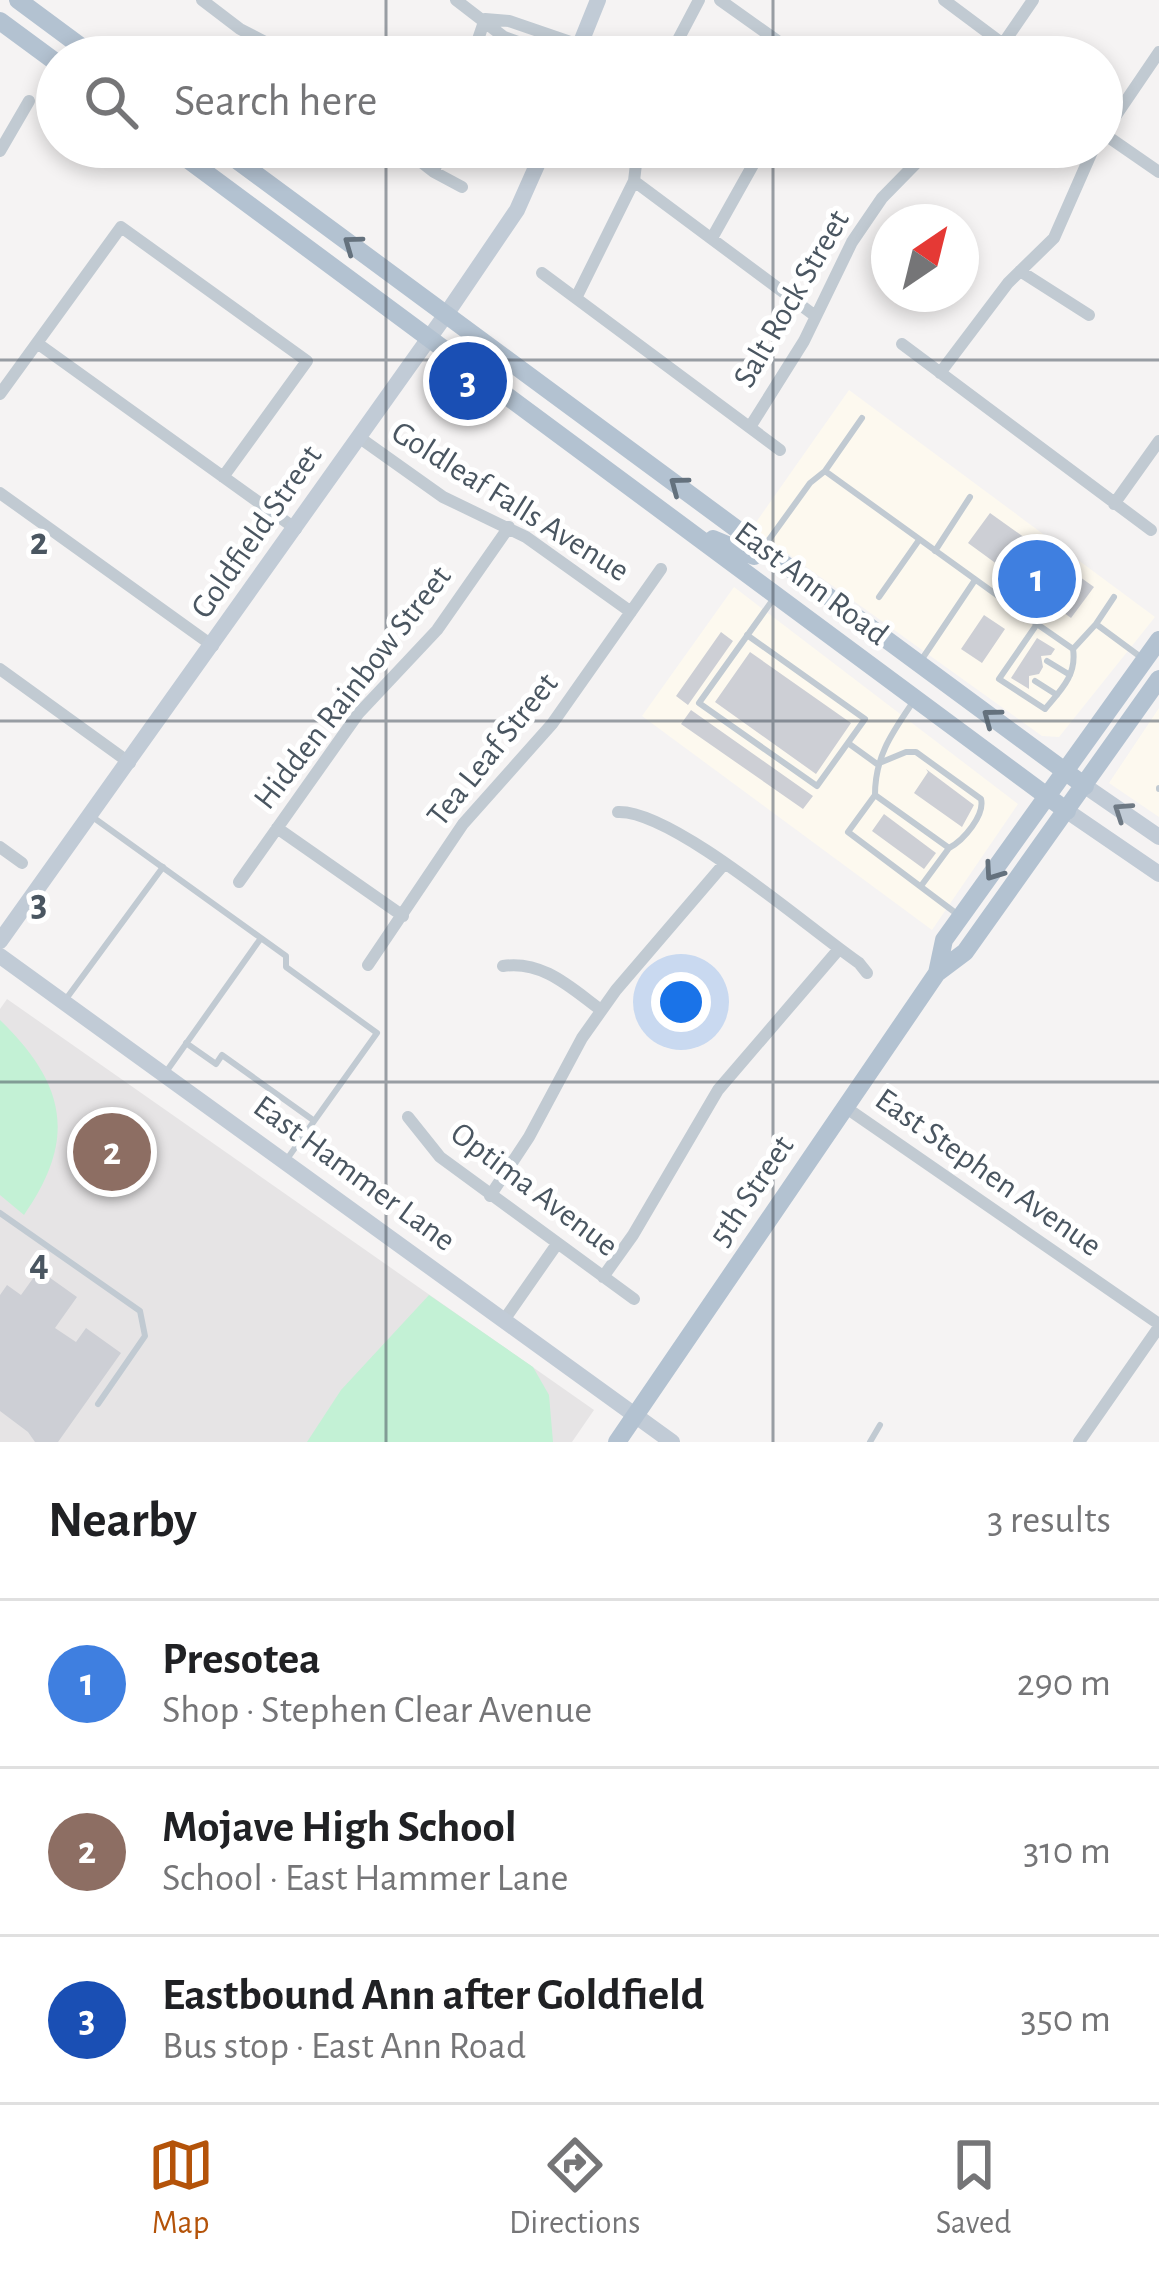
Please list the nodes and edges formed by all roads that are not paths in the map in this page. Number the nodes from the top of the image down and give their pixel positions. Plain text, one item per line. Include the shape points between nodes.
1 (18, 0) edge
2 (202, 0) edge
3 (456, 0) edge
4 (598, 0) edge
5 (699, 0) edge
6 (721, 0) edge
7 (944, 0) edge
8 (1033, 0) edge
9 (485, 19) junction
10 (0, 21) edge
11 (67, 36) edge
12 (254, 36) edge
13 (479, 36) edge
14 (503, 36) edge
15 (543, 36) edge
16 (583, 36) edge
17 (680, 36) edge
18 (771, 36) edge
19 (992, 36) edge
20 (1008, 36) edge
21 (36, 48) edge
22 (1159, 52) edge
23 (29, 101) dead end
24 (1123, 105) edge
25 (1, 146) edge
26 (1123, 148) edge
27 (199, 168) edge
28 (248, 168) edge
29 (429, 168) edge
30 (435, 168) edge
31 (536, 168) edge
32 (636, 168) edge
33 (751, 168) edge
34 (911, 168) edge
35 (1085, 168) edge
36 (434, 172) junction
37 (1159, 172) edge
38 (634, 181) junction
39 (463, 188) dead end
40 (712, 238) junction
41 (1020, 271) junction
42 (542, 273) dead end
43 (576, 298) junction
44 (447, 313) junction
45 (814, 315) junction
46 (1090, 315) dead end
47 (429, 339) junction
48 (37, 344) junction
49 (902, 344) dead end
50 (940, 373) junction
51 (0, 394) edge
52 (862, 418) dead end
53 (750, 427) junction
54 (360, 438) junction
55 (1159, 440) edge
56 (780, 449) dead end
57 (825, 471) junction
58 (223, 477) junction
59 (0, 493) edge
60 (970, 497) dead end
61 (1114, 504) junction
62 (676, 522) junction
63 (509, 527) junction
64 (296, 529) junction
65 (1155, 533) edge
66 (919, 540) junction
67 (763, 548) junction
68 (935, 551) junction
69 (661, 569) dead end
70 (975, 580) junction
71 (776, 596) junction
72 (880, 597) dead end
73 (1114, 597) dead end
74 (631, 612) junction
75 (1037, 624) junction
76 (1096, 624) junction
77 (747, 635) junction
78 (1159, 640) edge
79 (214, 646) junction
80 (1073, 649) junction
81 (1145, 660) junction
82 (1047, 661) dead end
83 (919, 664) junction
84 (0, 669) edge
85 (1071, 676) junction
86 (1159, 679) edge
87 (1035, 680) dead end
88 (1057, 695) junction
89 (915, 699) junction
90 (848, 743) junction
91 (130, 763) junction
92 (877, 764) junction
93 (1063, 772) junction
94 (1085, 786) junction
95 (875, 795) junction
96 (1046, 796) junction
97 (1067, 811) junction
98 (618, 812) dead end
99 (91, 816) junction
100 (277, 828) junction
101 (1159, 837) edge
102 (0, 847) edge
103 (949, 848) junction
104 (22, 863) dead end
105 (724, 864) junction
106 (163, 867) junction
107 (1159, 874) edge
108 (239, 882) dead end
109 (921, 886) junction
110 (403, 916) junction
111 (961, 916) junction
112 (261, 938) junction
113 (0, 941) edge
114 (838, 949) junction
115 (0, 956) edge
116 (368, 965) dead end
117 (503, 966) dead end
118 (867, 973) dead end
119 (937, 973) junction
120 (64, 1002) junction
121 (601, 1010) junction
122 (186, 1043) junction
123 (164, 1075) junction
124 (845, 1107) junction
125 (408, 1118) dead end
126 (314, 1121) junction
127 (285, 1162) junction
128 (490, 1196) junction
129 (0, 1213) edge
130 (557, 1244) junction
131 (603, 1277) junction
132 (634, 1299) dead end
133 (504, 1320) junction
134 (1159, 1325) edge
135 (98, 1404) dead end
136 (636, 1415) junction
137 (880, 1425) dead end
138 (617, 1442) edge
139 (672, 1442) edge
140 (870, 1442) edge
141 (1078, 1442) edge

1 - 11 main road
2 - 12 street
3 - 9 street
4 - 16 street
5 - 17 street
6 - 18 street
7 - 19 street
8 - 20 street
9 - 13 street
9 - 14 street
9 - 15 street
10 - 21 main road
22 - 24 street
23 - 25 street
26 - 37 street
27 - 47 main road, East Ann Road
44 -> 28 main road, East Ann Road
29 - 36 street
30 - 36 street
31 - 44 street, Goldfield Street
32 - 38 street
33 - 40 street
34 - 45 street, Salt Rock Street via 852,242
35 - 41 street via 1054,238
36 - 39 street
38 - 40 street
38 - 43 street
40 - 45 street
41 - 46 street
41 - 50 street
42 - 43 street
43 - 53 street
44 - 47 street, Goldfield Street
67 -> 44 main road, East Ann Road
45 - 53 street, Salt Rock Street
47 - 54 street, Goldfield Street
47 - 62 main road, East Ann Road
48 - 51 street
48 - 58 street
48 - 58 street via 121,227 307,361
49 - 50 street
50 - 61 street
52 - 57 lane
53 - 56 street
54 - 63 street, Goldleaf Falls Avenue via 442,497
54 - 64 street, Goldfield Street
55 - 61 street
57 - 66 lane
57 - 67 lane
58 - 64 street
59 - 79 street
60 - 68 lane
61 - 65 street
62 - 67 main road via 745,555
62 - 71 main road, East Ann Road
63 - 74 street, Goldleaf Falls Avenue
63 - 100 street, Hidden Rainbow Street
64 - 79 street, Goldfield Street
66 - 68 lane
66 - 72 lane
67 - 83 main road, East Ann Road
68 - 70 lane
69 - 74 street, Tea Leaf Street
70 - 75 lane
70 - 83 lane
71 - 77 lane
71 - 89 main road, East Ann Road
73 - 76 lane
74 - 110 street, Tea Leaf Street via 532,750 472,811
75 - 80 lane
75 - 88 lane via 999,680 1045,709
76 - 80 lane
76 - 81 lane
77 - 90 lane via 865,719
77 - 90 lane via 699,703 817,786
78 - 81 main road, 5th Street
79 - 91 street, Goldfield Street
80 - 85 lane
81 - 93 main road, 5th Street
82 - 85 lane
93 -> 83 main road, East Ann Road
84 - 91 street
85 - 88 lane
86 - 94 main road, 5th Street
87 - 88 lane
89 - 92 lane
89 - 96 main road, East Ann Road
90 - 92 lane
91 - 99 street, Goldfield Street
92 - 95 lane
92 - 103 lane via 920,753 981,799 982,809
93 - 94 main road, East Ann Road
93 - 96 main road, 5th Street
94 - 97 main road, 5th Street
101 -> 94 street, East Ann Road
95 - 103 lane
95 - 109 lane via 848,832
96 - 97 main road, East Ann Road
96 -> 111 main road, 5th Street
97 - 107 street, East Ann Road
97 - 119 main road, 5th Street via 965,952
98 - 105 street via 661,821
99 - 106 lane
99 - 113 street, Goldfield Street
100 - 108 street, Hidden Rainbow Street
100 - 110 street
102 - 104 street
103 - 109 lane
105 - 114 street
105 - 121 street
106 - 112 lane
106 - 120 lane
109 - 111 lane
110 - 116 street, Tea Leaf Street
111 - 119 main road, 5th Street via 944,940
112 - 122 lane
112 - 126 lane via 286,956 286,968 377,1033
114 - 118 street
114 - 131 street via 718,1090
115 - 120 street, East Hammer Lane
117 - 121 street via 547,971
119 - 124 main road, 5th Street
120 - 123 street, East Hammer Lane
121 - 128 street
122 - 123 lane
122 - 126 lane via 216,1064 222,1055
123 - 127 street, East Hammer Lane
124 - 134 street, East Stephen Avenue
124 - 136 main road, 5th Street
125 - 128 street, Optima Avenue via 440,1157
126 - 127 lane
127 - 133 street, East Hammer Lane
128 - 130 street, Optima Avenue
129 - 135 lane via 140,1311 145,1336
130 - 131 street, Optima Avenue
130 - 133 street
131 - 132 street, Optima Avenue
133 - 136 street, East Hammer Lane
134 - 141 street
136 - 138 main road, 5th Street
136 - 139 street, East Hammer Lane
137 - 140 lane

